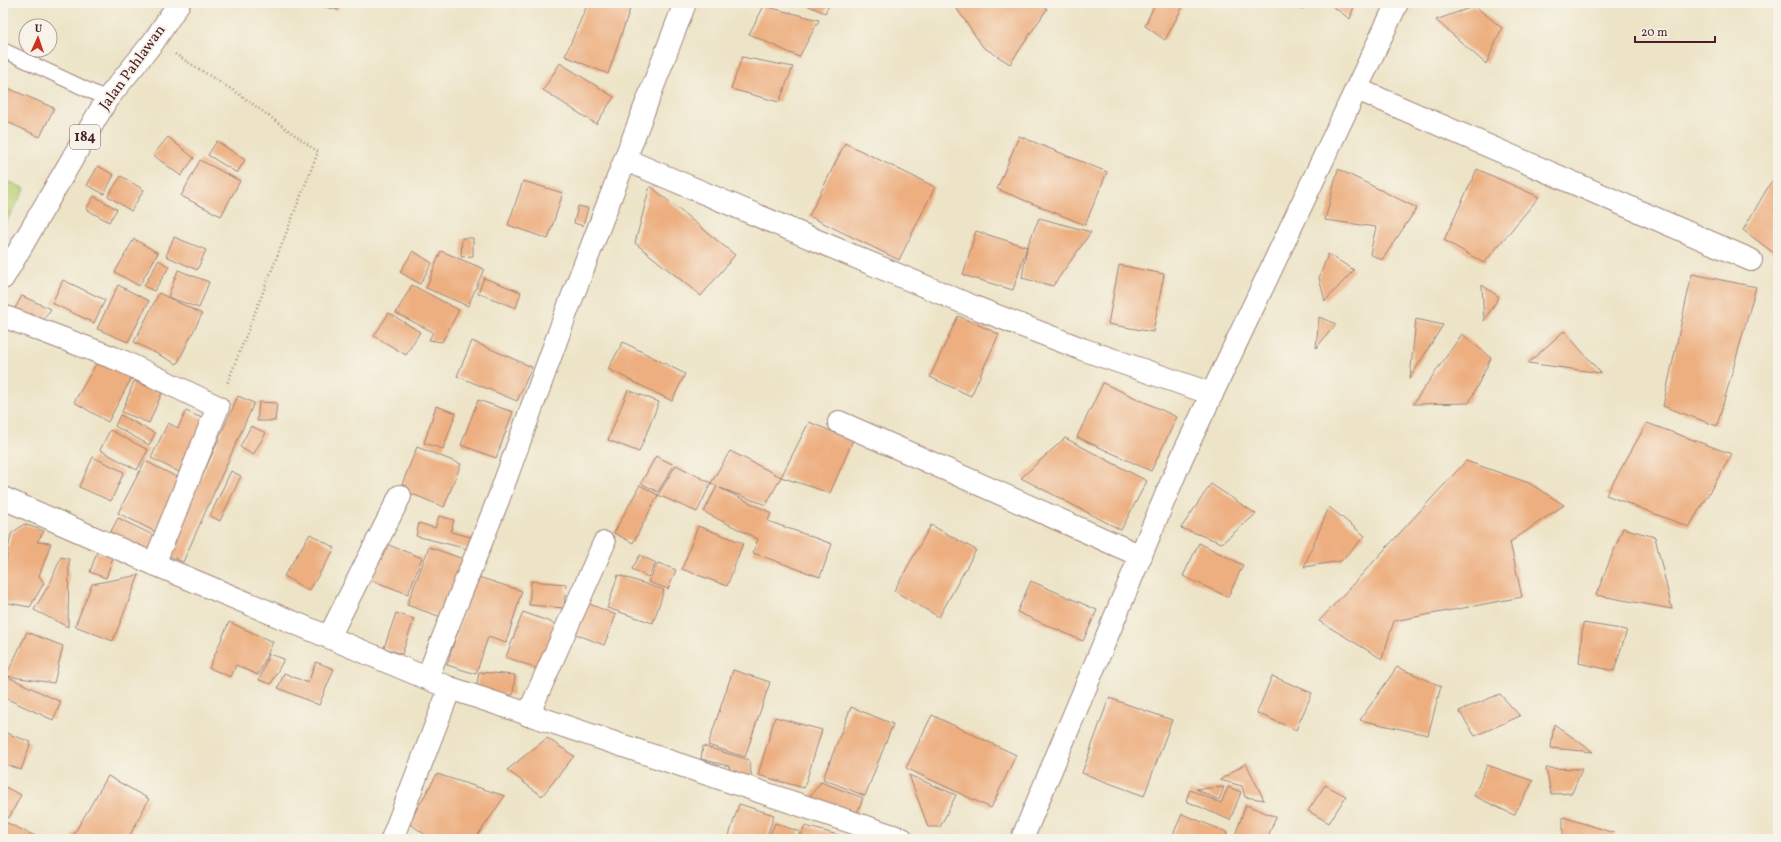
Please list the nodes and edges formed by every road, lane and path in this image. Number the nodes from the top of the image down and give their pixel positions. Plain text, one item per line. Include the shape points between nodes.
1 (179, 3) edge
2 (685, 3) edge
3 (1397, 3) edge
4 (154, 41) junction
5 (3, 50) edge
6 (1357, 89) junction
7 (107, 99) junction
8 (626, 160) junction
9 (1751, 260) dead end
10 (3, 278) edge
11 (3, 316) edge
12 (1212, 394) junction
13 (218, 407) junction
14 (839, 422) dead end
15 (400, 496) dead end
16 (3, 498) edge
17 (604, 543) dead end
18 (1141, 556) junction
19 (154, 564) junction
20 (329, 637) junction
21 (427, 678) junction
22 (450, 688) junction
23 (528, 715) junction
24 (392, 839) edge
25 (902, 839) edge
26 (1022, 839) edge

1 - 4 street, Jalan Pahlawan / 184
2 - 8 street
3 - 6 street
4 - 7 street, Jalan Pahlawan / 184
4 - 13 path via 240,94 318,152
5 - 7 lane
6 - 9 street
6 - 12 street
7 - 10 street, Jalan Pahlawan / 184
8 - 12 street via 974,307 1082,349
8 - 21 street via 568,308 501,493
11 - 13 street via 122,361
12 - 18 street via 1182,457
13 - 19 street
14 - 18 street
15 - 20 street
16 - 19 street
17 - 23 street
18 - 26 street
19 - 20 street
20 - 21 street
21 - 22 street
22 - 23 street
22 - 24 street
23 - 25 street

